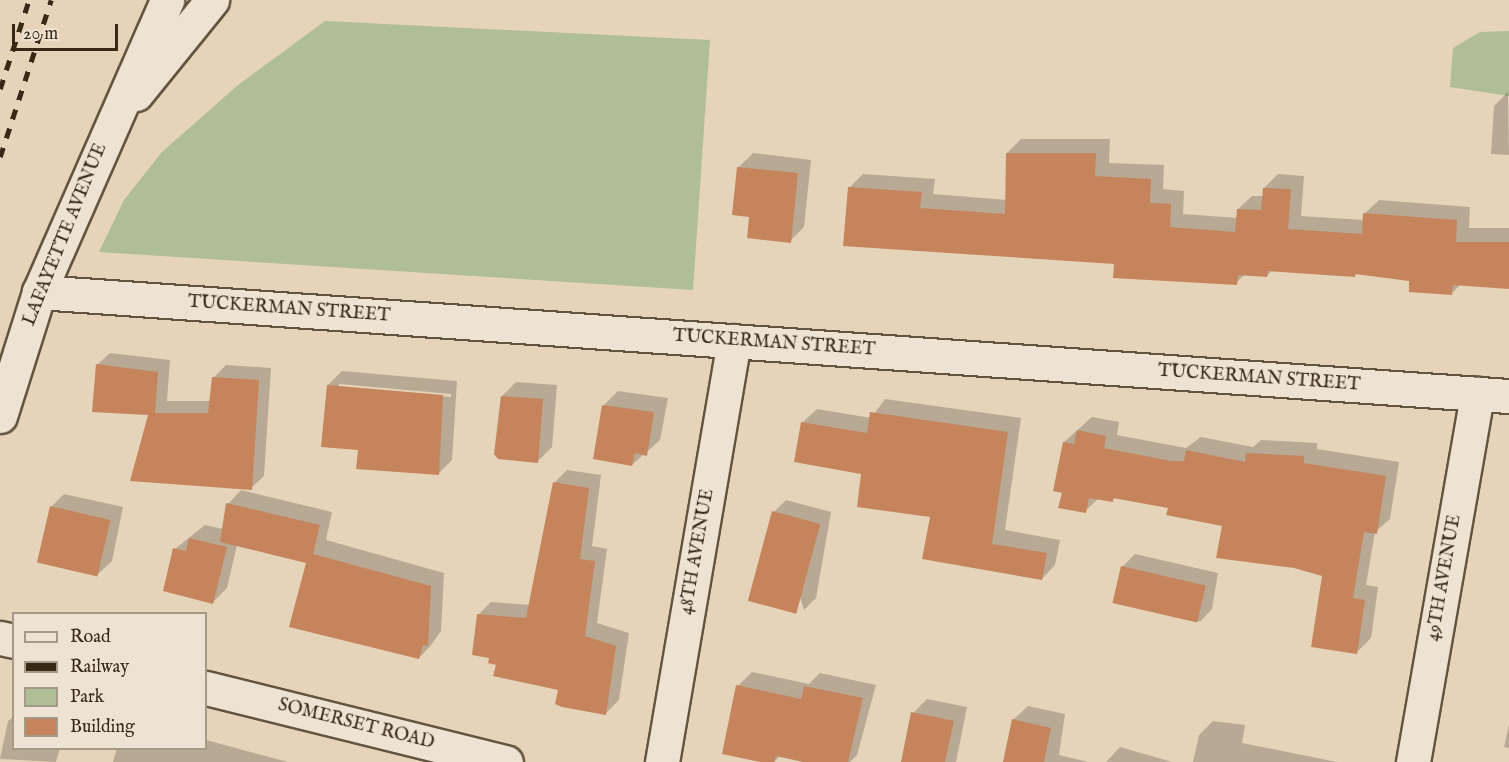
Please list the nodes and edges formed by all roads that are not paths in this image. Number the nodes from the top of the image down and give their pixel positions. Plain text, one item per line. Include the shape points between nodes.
1 (167, 0) edge
2 (212, 0) edge
3 (111, 123) junction
4 (39, 292) junction
5 (734, 341) junction
6 (1477, 394) junction
7 (1509, 396) edge
8 (0, 416) edge
9 (207, 688) edge
10 (506, 762) edge
11 (662, 762) edge
12 (1413, 762) edge

1 - 3 street, LAFAYETTE AVENUE
2 - 3 street, LAFAYETTE AVENUE
3 - 4 street, LAFAYETTE AVENUE
4 - 5 street, TUCKERMAN STREET
4 - 8 street, LAFAYETTE AVENUE
5 - 6 street, TUCKERMAN STREET
5 - 11 street, 48TH AVENUE
6 - 7 street, TUCKERMAN STREET
6 - 12 street, 49TH AVENUE
9 - 10 street, SOMERSET ROAD

